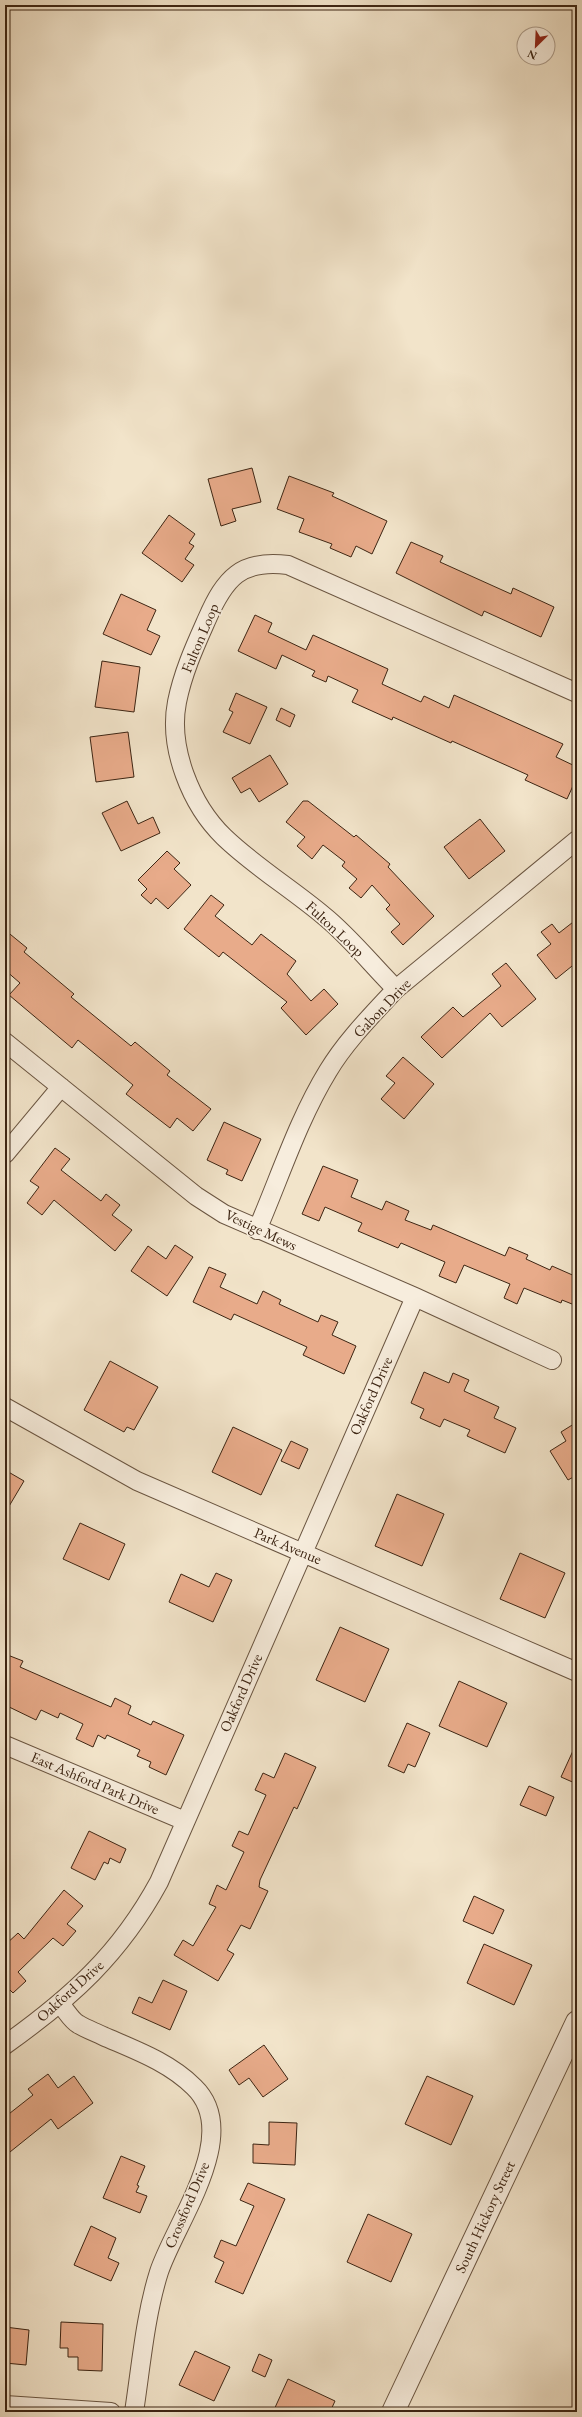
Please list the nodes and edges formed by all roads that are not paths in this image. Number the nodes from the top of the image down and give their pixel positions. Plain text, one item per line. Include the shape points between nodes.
1 (577, 693) edge
2 (577, 840) edge
3 (396, 989) junction
4 (5, 1042) edge
5 (61, 1087) junction
6 (5, 1154) edge
7 (257, 1230) junction
8 (415, 1297) junction
9 (552, 1360) dead end
10 (5, 1407) edge
11 (303, 1552) junction
12 (577, 1672) edge
13 (5, 1745) edge
14 (185, 1821) junction
15 (60, 2004) junction
16 (577, 2022) edge
17 (5, 2045) edge
18 (5, 2405) edge
19 (111, 2412) edge
20 (134, 2412) edge
21 (393, 2412) edge

1 - 3 street, Fulton Loop via 288,565 268,562 249,566 230,578 216,599 185,670 177,704 176,736 183,770 191,788 200,807 224,837 325,917
2 - 3 street, Gabon Drive
3 - 7 street, Gabon Drive via 369,1017 328,1071
4 - 5 street, Vestige Mews
5 - 6 street
5 - 7 street, Vestige Mews via 196,1196 224,1214
7 - 8 street, Vestige Mews
8 - 9 street, Vestige Mews
8 - 11 street, Oakford Drive
10 - 11 street, Park Avenue via 137,1481
11 - 12 street, Park Avenue
11 - 14 street, Oakford Drive
13 - 14 street, East Ashford Park Drive
14 - 15 street, Oakford Drive via 144,1910 92,1975
15 - 17 street, Oakford Drive
15 - 20 street, Crossford Drive via 77,2024 180,2073 196,2089 206,2106 211,2126 210,2150 202,2176 159,2272
16 - 21 street, South Hickory Street
18 - 19 street

